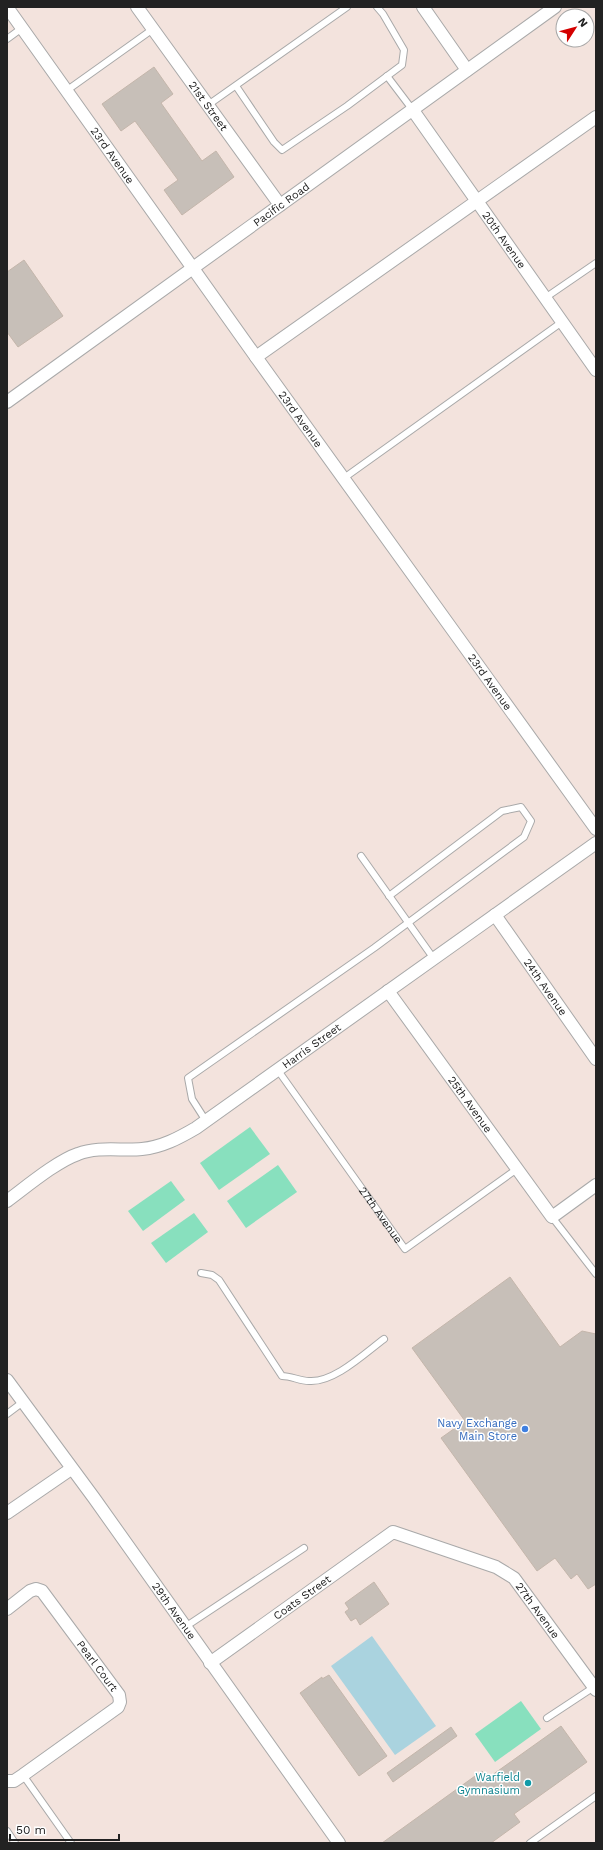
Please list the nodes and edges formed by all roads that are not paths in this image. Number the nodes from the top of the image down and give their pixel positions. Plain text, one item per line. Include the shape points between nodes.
1 (7, 7) edge
2 (137, 7) edge
3 (347, 7) edge
4 (377, 7) edge
5 (423, 7) edge
6 (555, 7) edge
7 (22, 28) junction
8 (153, 29) junction
9 (7, 39) edge
10 (467, 70) junction
11 (387, 76) junction
12 (236, 86) junction
13 (66, 91) junction
14 (208, 105) junction
15 (412, 109) junction
16 (596, 117) edge
17 (476, 201) junction
18 (280, 205) junction
19 (596, 263) edge
20 (193, 269) junction
21 (545, 298) junction
22 (562, 322) junction
23 (256, 357) junction
24 (596, 370) edge
25 (7, 402) edge
26 (344, 478) junction
27 (596, 828) edge
28 (596, 842) edge
29 (361, 856) dead end
30 (390, 896) junction
31 (495, 915) junction
32 (408, 922) junction
33 (434, 959) junction
34 (388, 991) junction
35 (596, 1058) edge
36 (277, 1069) junction
37 (206, 1121) junction
38 (517, 1169) junction
39 (596, 1185) edge
40 (7, 1201) edge
41 (552, 1217) junction
42 (201, 1273) dead end
43 (596, 1274) edge
44 (384, 1339) dead end
45 (7, 1380) edge
46 (23, 1402) junction
47 (7, 1414) edge
48 (71, 1469) junction
49 (7, 1513) edge
50 (393, 1532) joint
51 (304, 1548) dead end
52 (7, 1609) edge
53 (185, 1627) junction
54 (210, 1664) junction
55 (595, 1688) edge
56 (548, 1718) dead end
57 (23, 1775) junction
58 (7, 1781) edge
59 (596, 1796) edge
60 (7, 1831) edge
61 (15, 1843) edge
62 (71, 1843) edge
63 (339, 1843) edge
64 (530, 1843) edge

1 - 7 street, 23rd Avenue
2 - 8 street, 21st Street
3 - 12 lane
4 - 11 lane via 404,50 402,65
5 - 10 street
6 - 10 street, Pacific Road
7 - 9 lane
7 - 13 street, 23rd Avenue
8 - 13 lane
8 - 14 street, 21st Street
10 - 15 street, Pacific Road
11 - 12 lane via 282,150
11 - 15 lane
12 - 14 lane
13 - 20 street, 23rd Avenue
14 - 18 street, 21st Street
15 - 17 street, 20th Avenue
15 - 18 street, Pacific Road
16 - 17 street
17 - 21 street, 20th Avenue
17 - 23 street
18 - 20 street, Pacific Road
19 - 21 lane
20 - 23 street, 23rd Avenue
20 - 25 street, Pacific Road
21 - 22 street, 20th Avenue
22 - 24 street, 20th Avenue
22 - 26 lane
23 - 26 street, 23rd Avenue
26 - 27 street, 23rd Avenue
28 - 31 street, Harris Street
29 - 30 lane
30 - 32 lane
30 - 32 lane via 502,810 520,807 531,821 524,837
31 - 33 street, Harris Street
31 - 35 street, 24th Avenue
32 - 33 lane
32 - 37 lane via 188,1078 192,1099
33 - 34 street, Harris Street
34 - 36 street, Harris Street
34 - 38 street, 25th Avenue
36 - 37 street, Harris Street
36 - 38 lane, 27th Avenue via 405,1249
37 - 40 street, Harris Street via 177,1139 152,1147 79,1153 66,1159
38 - 41 street, 25th Avenue
39 - 41 street
41 - 43 lane
42 - 44 lane via 212,1274 219,1280 282,1376 309,1381 333,1376
45 - 46 street, 29th Avenue
46 - 47 lane
46 - 48 street, 29th Avenue
48 - 49 street
48 - 53 street, 29th Avenue
50 - 54 street, Coats Street
50 - 55 street, 27th Avenue via 496,1567 514,1578
51 - 53 lane
52 - 57 street, Pearl Court via 30,1591 42,1591 119,1695 120,1702 118,1707
53 - 54 street, 29th Avenue
54 - 63 street, 29th Avenue
55 - 56 lane
57 - 58 street, Pearl Court via 14,1781
57 - 62 lane
59 - 64 lane
60 - 61 lane

